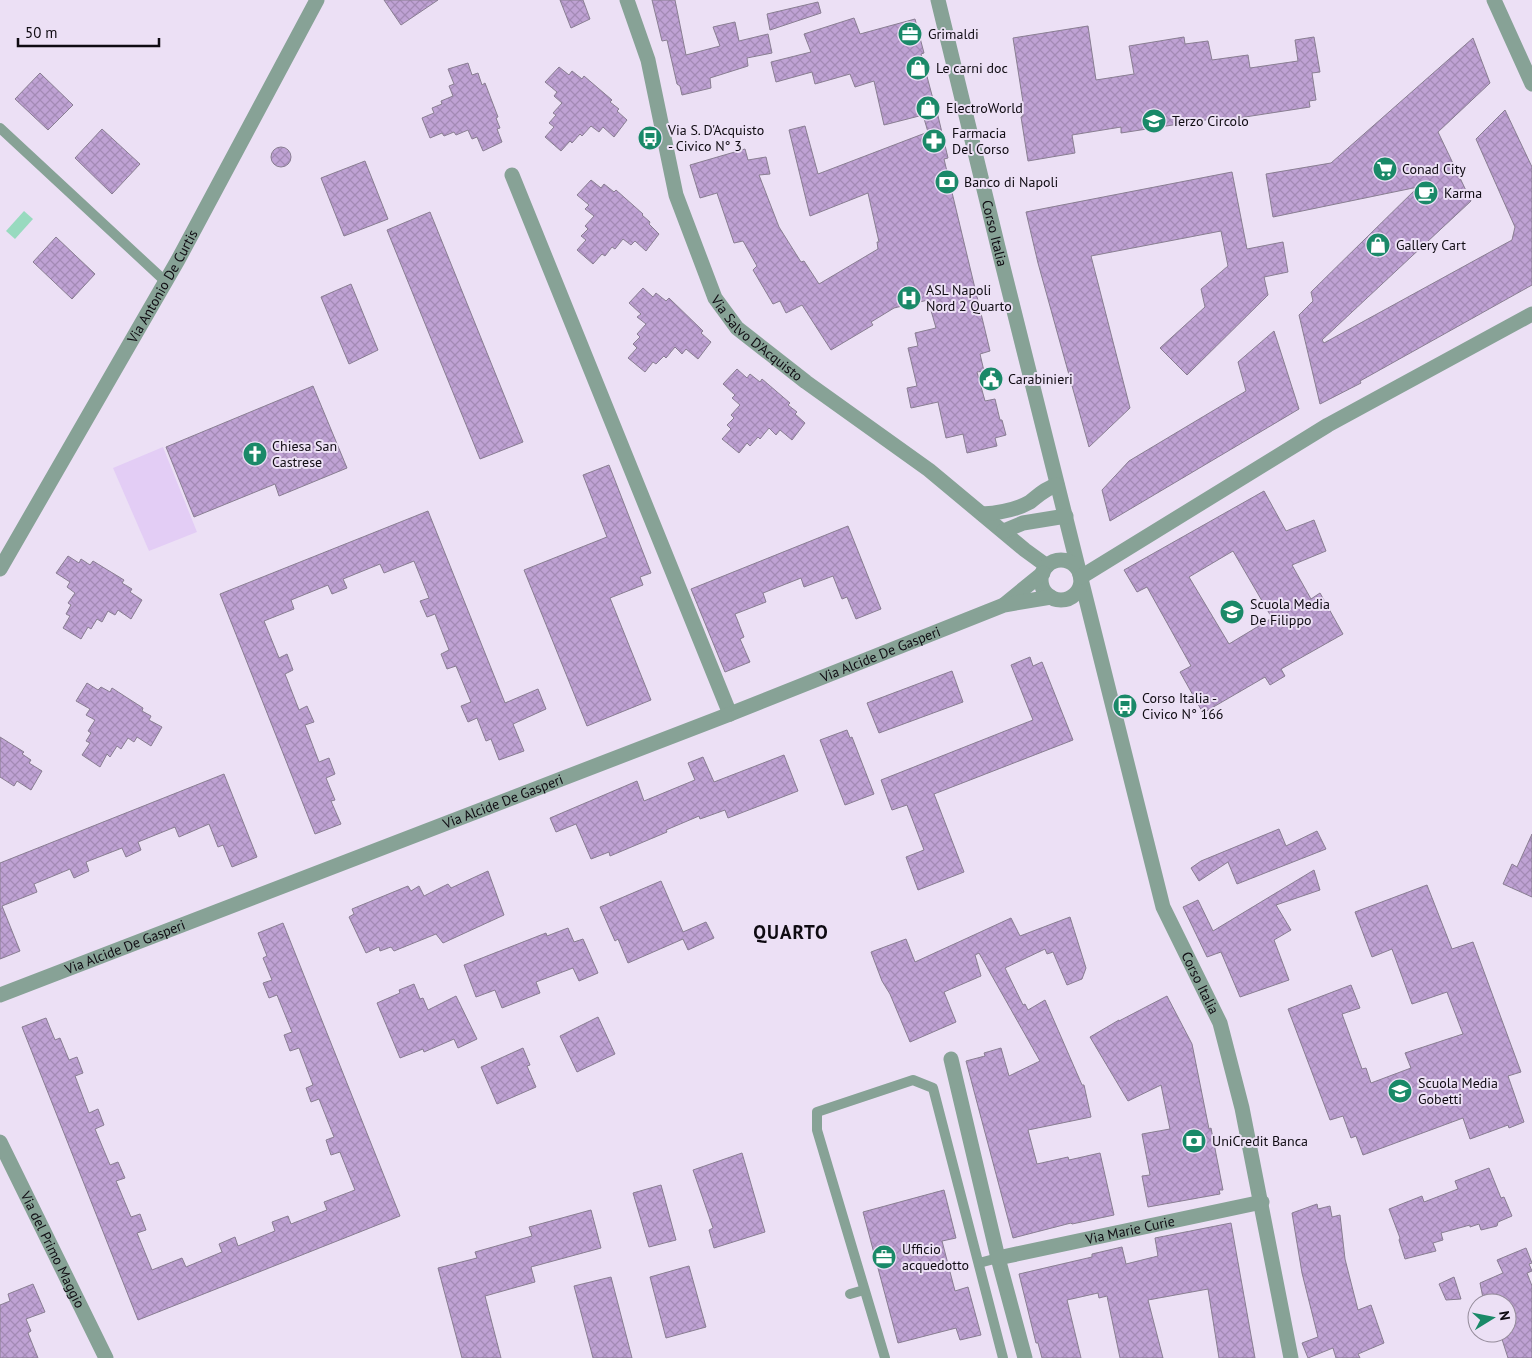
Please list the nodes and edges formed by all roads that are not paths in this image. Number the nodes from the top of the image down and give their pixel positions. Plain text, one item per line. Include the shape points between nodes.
1 (317, 0) edge
2 (627, 0) edge
3 (938, 0) edge
4 (1494, 0) edge
5 (1532, 84) edge
6 (0, 128) edge
7 (512, 175) dead end
8 (166, 281) junction
9 (1532, 314) edge
10 (1057, 485) junction
11 (982, 514) junction
12 (1066, 516) junction
13 (1004, 531) junction
14 (0, 568) edge
15 (1045, 569) junction
16 (1081, 577) junction
17 (1051, 597) junction
18 (1068, 599) junction
19 (1004, 605) junction
20 (1090, 612) junction
21 (730, 714) junction
22 (0, 995) edge
23 (951, 1059) dead end
24 (0, 1142) edge
25 (1262, 1202) junction
26 (998, 1258) junction
27 (979, 1263) junction
28 (864, 1290) junction
29 (850, 1294) dead end
30 (106, 1358) edge
31 (885, 1358) edge
32 (1002, 1358) edge
33 (1025, 1358) edge
34 (1291, 1358) edge

1 - 8 street, Via Antonio De Curtis
2 - 11 street, Via Salvo D'Acquisto via 648,60 676,195 715,298 737,328 929,470
3 - 10 street, Corso Italia
4 - 5 street
6 - 8 lane
7 - 21 street
8 - 14 street, Via Antonio De Curtis
9 - 16 street via 1328,425
10 - 11 street via 1028,502 998,513
10 - 12 street, Corso Italia
11 - 13 street, Via Salvo D'Acquisto
12 - 13 street via 1023,523
12 - 16 street, Corso Italia
13 - 15 street, Via Salvo D'Acquisto
15 - 16 street via 1053,561 1068,561 1079,570
15 - 17 street via 1042,582
15 - 19 street, Via Alcide De Gasperi
16 - 18 street via 1078,590
16 - 20 street, Corso Italia
17 - 18 street
17 - 19 street, Via Alcide De Gasperi
18 - 20 street via 1081,603
19 - 21 street, Via Alcide De Gasperi
20 - 25 street, Corso Italia via 1164,907 1220,1023
21 - 22 street, Via Alcide De Gasperi
23 - 26 street
24 - 30 street, Via del Primo Maggio
25 - 26 street, Via Marie Curie
25 - 34 street, Corso Italia
26 - 27 lane
26 - 33 street
27 - 28 lane via 933,1088 913,1080 818,1112 817,1130
27 - 32 lane
28 - 29 lane
28 - 31 lane

